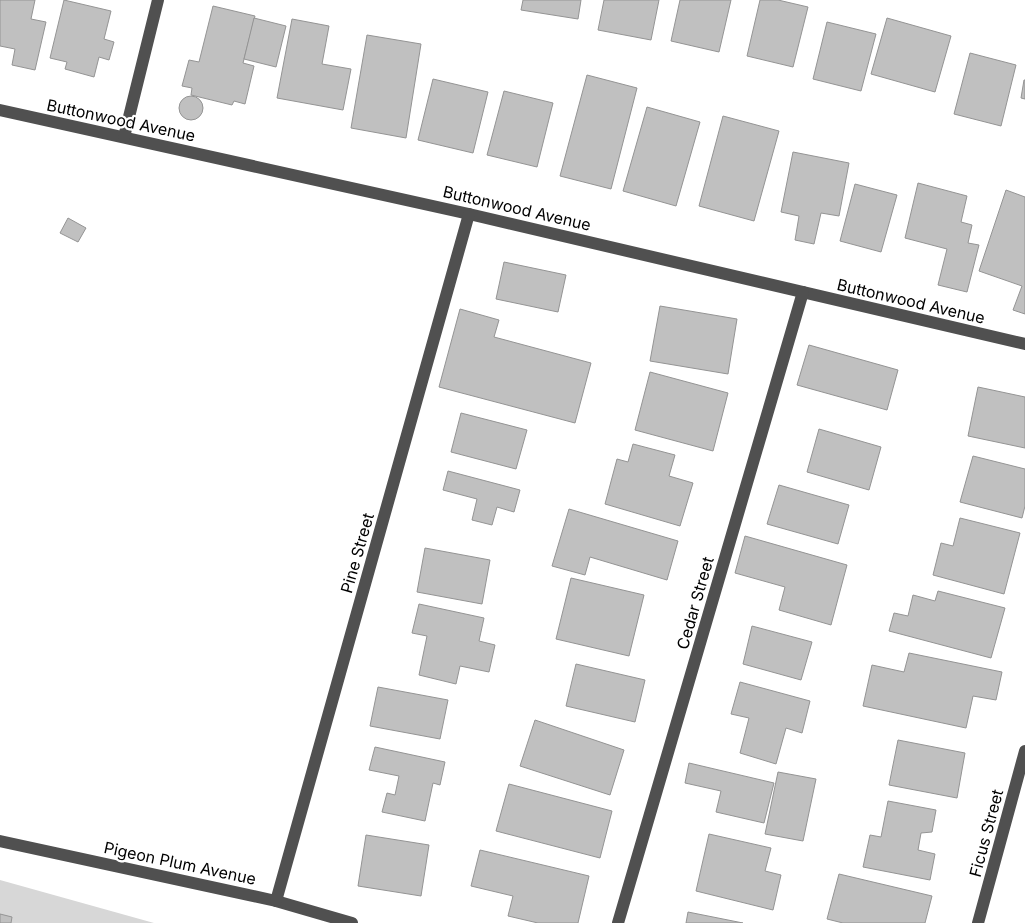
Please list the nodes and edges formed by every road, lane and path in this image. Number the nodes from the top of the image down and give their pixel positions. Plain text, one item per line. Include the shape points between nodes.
1 (158, 0) edge
2 (0, 110) edge
3 (124, 137) junction
4 (469, 214) junction
5 (803, 292) junction
6 (1025, 344) edge
7 (1025, 751) edge
8 (0, 841) edge
9 (276, 901) junction
10 (352, 923) edge
11 (618, 923) edge
12 (978, 923) edge

1 - 3 street
2 - 3 street, Buttonwood Avenue
3 - 4 street, Buttonwood Avenue
4 - 5 street, Buttonwood Avenue
4 - 9 street, Pine Street
5 - 6 street, Buttonwood Avenue
5 - 11 street, Cedar Street
7 - 12 street, Ficus Street
8 - 9 street, Pigeon Plum Avenue
9 - 10 street, Pigeon Plum Avenue

